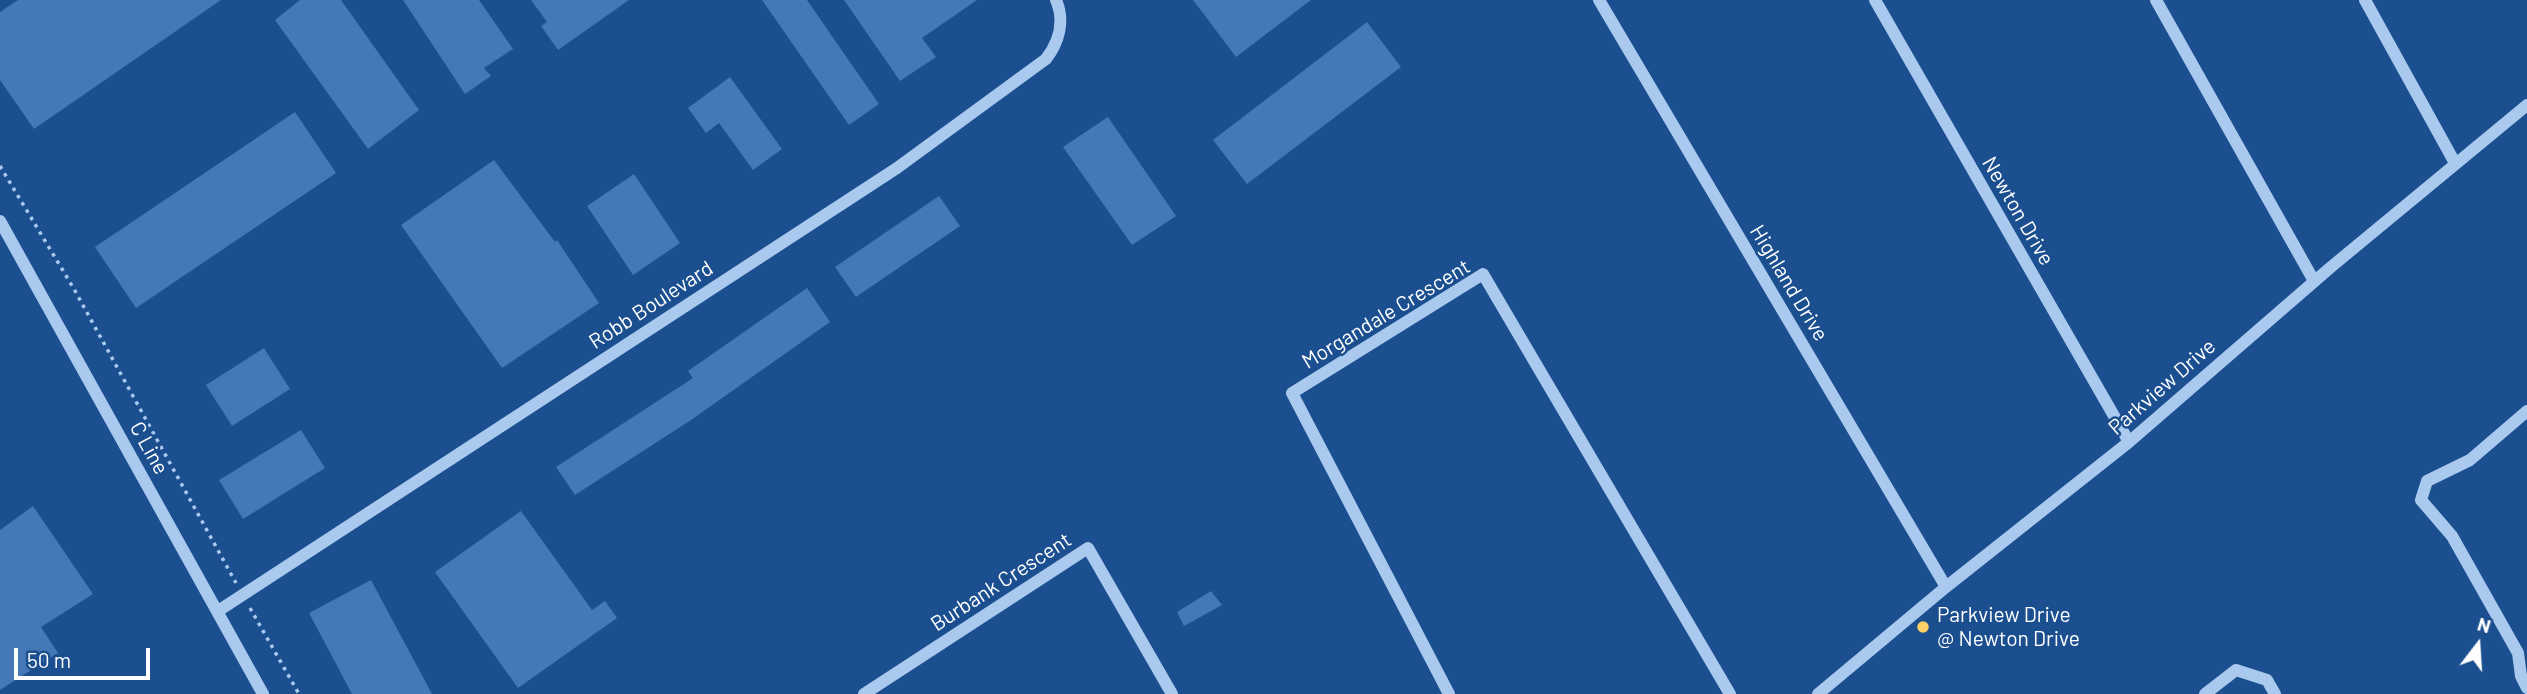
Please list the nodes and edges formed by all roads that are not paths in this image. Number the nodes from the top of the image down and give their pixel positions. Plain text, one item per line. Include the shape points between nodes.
1 (1056, 0) edge
2 (1599, 0) edge
3 (1875, 0) edge
4 (2156, 0) edge
5 (2365, 0) edge
6 (2527, 106) edge
7 (2455, 163) junction
8 (0, 221) edge
9 (2314, 281) junction
10 (2527, 411) edge
11 (2129, 442) junction
12 (1946, 586) junction
13 (218, 611) junction
14 (2527, 688) edge
15 (264, 694) edge
16 (864, 694) edge
17 (1172, 694) edge
18 (1449, 694) edge
19 (1730, 694) edge
20 (1818, 694) edge
21 (2205, 694) edge
22 (2275, 694) edge

1 - 13 street, Robb Boulevard via 1060,27 1057,44 1046,59 897,168
2 - 12 street, Highland Drive
3 - 11 street, Newton Drive
4 - 9 street
5 - 7 street
6 - 7 street, Parkview Drive
7 - 9 street, Parkview Drive
8 - 13 street, C Line
9 - 11 street, Parkview Drive
10 - 14 street via 2470,460 2427,481 2421,500 2459,548 2518,653
11 - 12 street, Parkview Drive
12 - 20 street, Parkview Drive
13 - 15 street, C Line
16 - 17 street, Burbank Crescent via 1088,548
18 - 19 street, Morgandale Crescent via 1292,393 1483,274
21 - 22 street via 2236,670 2267,680

